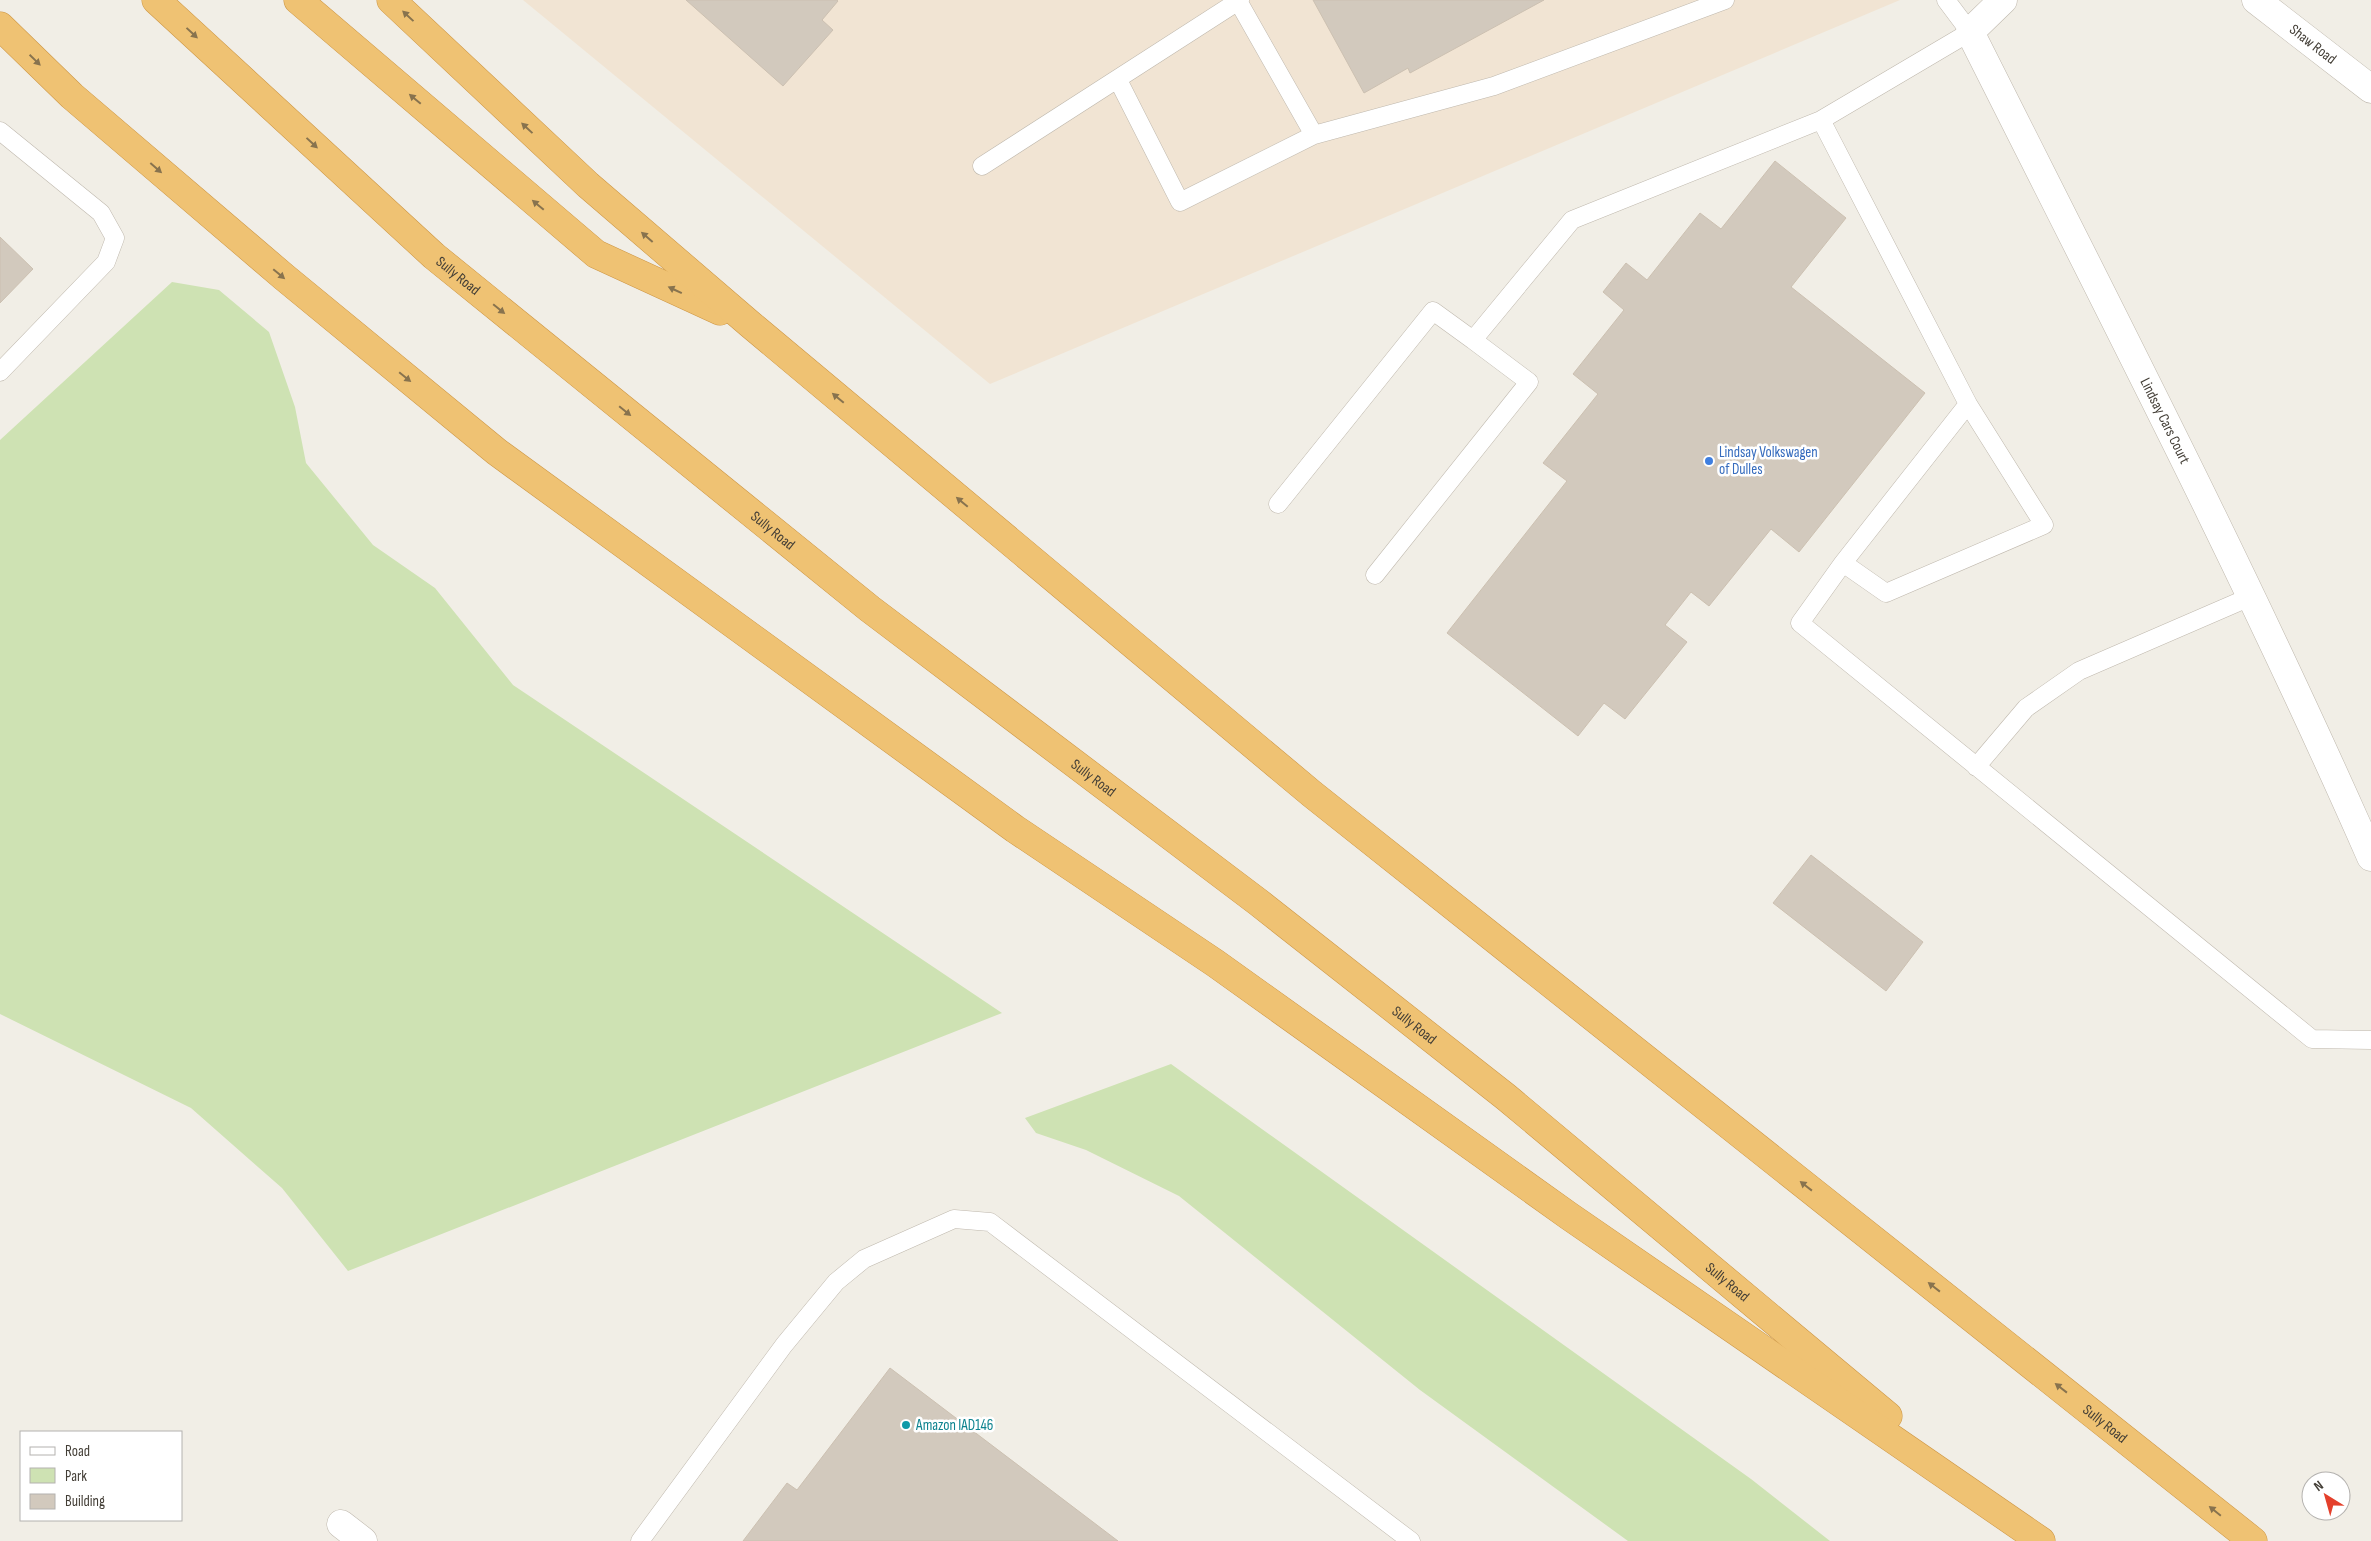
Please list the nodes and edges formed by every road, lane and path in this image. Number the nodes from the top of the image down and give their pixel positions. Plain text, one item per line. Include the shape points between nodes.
1 (156, 0) edge
2 (298, 0) edge
3 (391, 0) edge
4 (1725, 0) edge
5 (1946, 0) edge
6 (2003, 0) edge
7 (2256, 0) edge
8 (1239, 1) edge
9 (0, 26) edge
10 (1970, 32) junction
11 (1118, 80) junction
12 (2371, 89) edge
13 (1821, 120) junction
14 (0, 131) edge
15 (1314, 135) junction
16 (982, 166) dead end
17 (750, 325) junction
18 (1473, 340) junction
19 (0, 372) edge
20 (1968, 404) junction
21 (1278, 504) dead end
22 (1843, 563) junction
23 (1375, 575) dead end
24 (2250, 597) junction
25 (1976, 767) junction
26 (2371, 857) edge
27 (2371, 1040) edge
28 (341, 1524) dead end
29 (363, 1541) edge
30 (640, 1541) edge
31 (1411, 1541) edge
32 (2042, 1541) edge
33 (2254, 1541) edge

1 -> 32 highway, Sully Road via 441,262 870,609 1258,902 1506,1097
17 -> 2 highway via 596,254
17 -> 3 highway, Sully Road via 588,185
4 - 15 lane via 1494,86
5 - 10 lane
6 - 10 street
7 - 12 street, Shaw Road
8 - 11 lane
8 - 15 lane
9 -> 32 highway via 87,109 284,278 497,452 1015,830 1215,963 1569,1216
10 - 13 lane
10 - 24 street, Lindsay Cars Court via 2178,446
11 - 15 lane via 1180,202
11 - 16 lane
13 - 18 lane via 1572,220
13 - 20 lane
14 - 19 lane via 101,213 115,238 106,262
33 -> 17 highway, Sully Road via 1312,794
18 - 21 lane via 1434,311
18 - 23 lane via 1529,382
20 - 22 lane
20 - 22 lane via 2044,525 1886,593
22 - 25 lane via 1800,623
24 - 25 lane via 2079,671 2026,708
24 - 26 street, Lindsay Cars Court
25 - 27 lane via 2312,1039
28 - 29 street
30 - 31 lane via 784,1345 836,1282 864,1259 954,1219 990,1222

